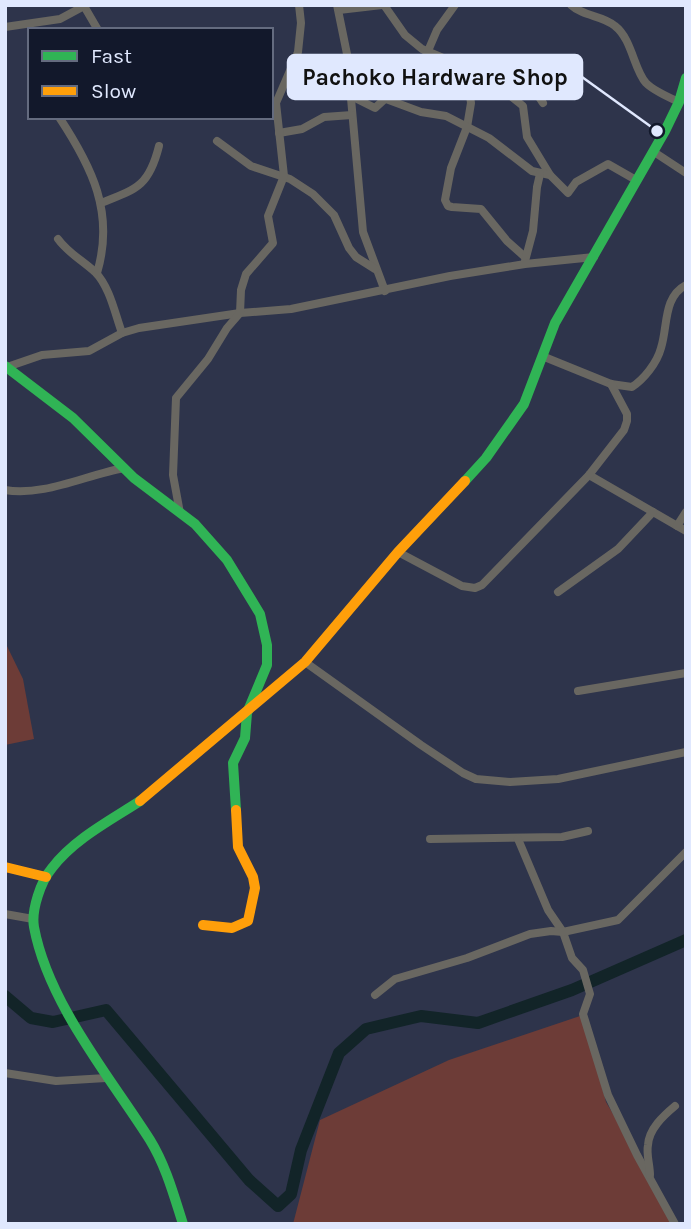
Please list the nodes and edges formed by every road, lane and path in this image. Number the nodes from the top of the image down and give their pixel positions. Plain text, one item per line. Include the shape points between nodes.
1 (299, 5) edge
2 (383, 5) edge
3 (455, 5) edge
4 (571, 5) edge
5 (85, 6) edge
6 (338, 8) edge
7 (5, 26) edge
8 (97, 28) edge
9 (429, 52) junction
10 (470, 69) junction
11 (510, 78) junction
12 (686, 78) edge
13 (351, 96) junction
14 (386, 99) junction
15 (679, 102) junction
16 (543, 103) dead end
17 (352, 115) junction
18 (61, 119) edge
19 (467, 127) junction
20 (279, 133) junction
21 (217, 141) dead end
22 (159, 146) dead end
23 (654, 152) junction
24 (686, 173) edge
25 (545, 174) junction
26 (284, 176) junction
27 (636, 180) junction
28 (101, 203) junction
29 (58, 239) dead end
30 (594, 257) junction
31 (525, 260) junction
32 (375, 269) junction
33 (97, 273) junction
34 (686, 285) edge
35 (384, 290) junction
36 (240, 313) junction
37 (122, 333) junction
38 (542, 356) junction
39 (6, 367) edge
40 (611, 384) junction
41 (124, 468) junction
42 (589, 475) junction
43 (5, 490) edge
44 (653, 512) junction
45 (686, 512) edge
46 (180, 513) junction
47 (677, 526) junction
48 (686, 531) edge
49 (398, 552) junction
50 (558, 592) dead end
51 (305, 662) junction
52 (686, 673) edge
53 (578, 691) dead end
54 (247, 713) junction
55 (686, 752) edge
56 (589, 831) dead end
57 (430, 839) dead end
58 (518, 839) junction
59 (686, 852) edge
60 (5, 867) edge
61 (46, 877) junction
62 (5, 914) edge
63 (33, 919) junction
64 (203, 925) dead end
65 (563, 932) junction
66 (375, 995) dead end
67 (5, 1073) edge
68 (106, 1077) junction
69 (675, 1107) dead end
70 (650, 1178) junction
71 (183, 1224) edge
72 (675, 1224) edge

1 - 20 street via 298,52 276,103
2 - 6 street
2 - 9 street via 405,35
3 - 9 street via 437,30
4 - 15 street via 614,25 643,80
5 - 7 street via 60,19
5 - 8 street
6 - 13 street
9 - 10 street
9 - 14 street via 418,71
10 - 11 street
10 - 19 street
11 - 16 street via 532,87
11 - 25 street via 507,93 523,106 527,137
12 - 15 street
13 - 14 street via 372,108
13 - 17 street
14 - 19 street
15 - 23 street
17 - 20 street via 317,118 302,129
17 - 32 street via 363,232
18 - 28 street
19 - 25 street via 528,168
19 - 31 street via 451,168 446,203 481,209
20 - 26 street
21 - 26 street via 251,166
22 - 28 street via 138,188
23 - 24 street
23 - 27 street
25 - 27 street via 568,193 576,182 607,164
25 - 31 street
26 - 32 street via 321,202 338,222 349,248
26 - 36 street via 268,216 273,243 246,274
27 - 30 street
28 - 33 street via 104,246
29 - 33 street
30 - 31 street
30 - 38 street via 555,323
31 - 35 street
32 - 35 street
33 - 37 street
34 - 40 street via 669,303 655,362 632,387
35 - 36 street via 291,309
36 - 37 street
36 - 46 street via 176,398 173,475
37 - 39 street via 89,351 42,355
38 - 40 street
38 - 49 street via 524,404 502,438
39 - 41 street via 74,418
40 - 42 street via 627,414 627,425
41 - 43 street via 36,491
41 - 46 street
42 - 44 street
42 - 49 street via 475,588 457,584
44 - 47 street
44 - 50 street via 618,549
45 - 47 street
46 - 54 street via 227,561 262,620 267,665
47 - 48 street
49 - 51 street
51 - 54 street
51 - 55 street via 476,779 558,779
52 - 53 street
54 - 61 street via 146,797 83,839
54 - 64 street via 245,738 233,763 238,847 254,882 251,912 248,921 236,927
56 - 58 street
57 - 58 street
58 - 65 street via 548,910
59 - 65 street via 622,917
60 - 61 street
61 - 63 street
62 - 63 street
63 - 68 street via 40,952 63,1003
65 - 66 street via 530,934 395,979
65 - 70 street via 589,989 583,1014 603,1079
67 - 68 street via 56,1081
68 - 71 street via 158,1156
69 - 70 street via 660,1120 648,1141
70 - 72 street

